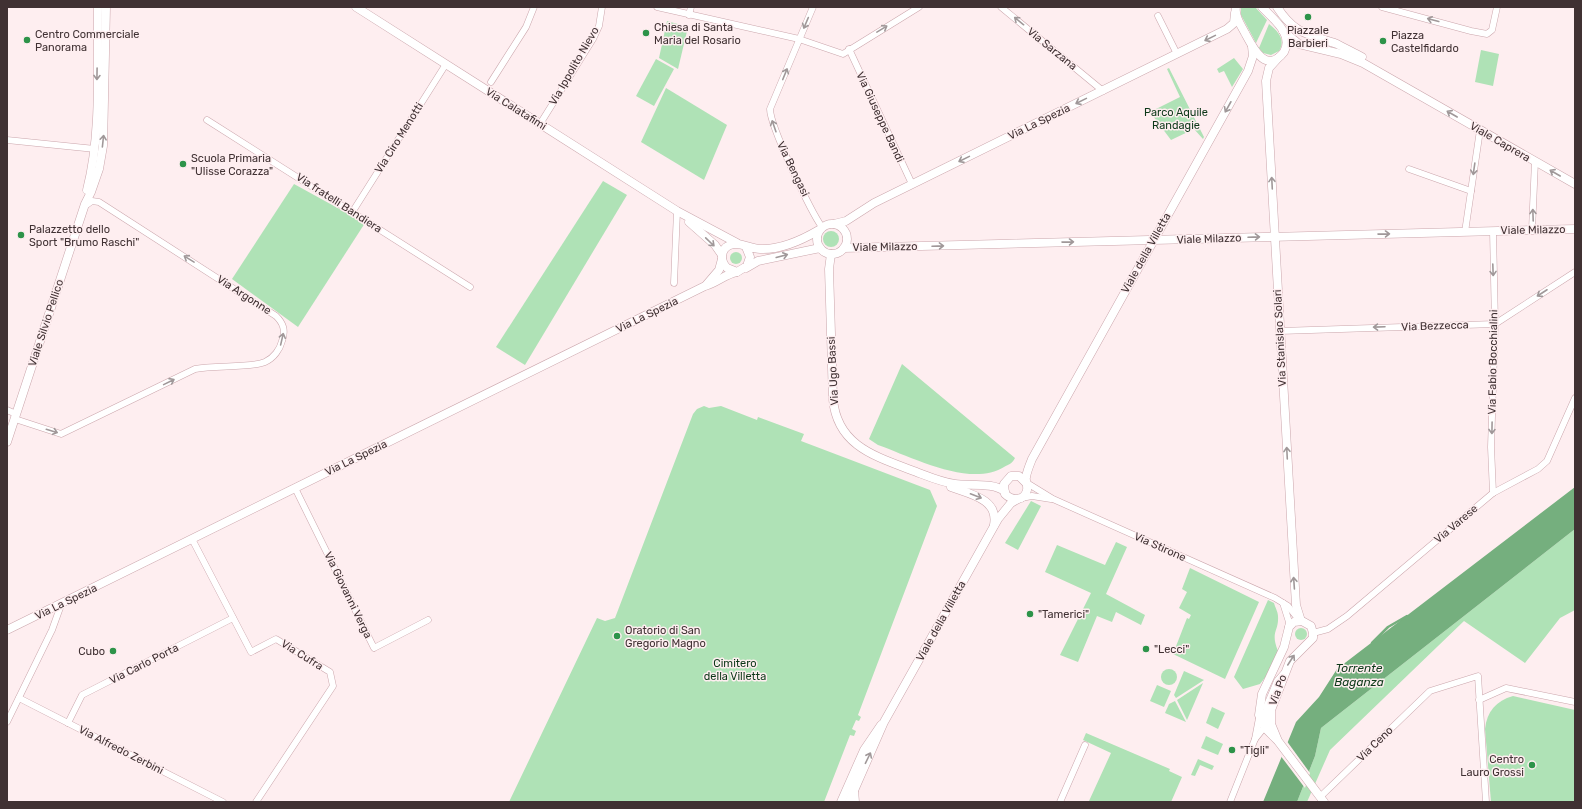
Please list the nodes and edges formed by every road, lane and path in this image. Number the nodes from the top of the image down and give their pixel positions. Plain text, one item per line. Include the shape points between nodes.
1 (98, 7) edge
2 (106, 7) edge
3 (356, 7) edge
4 (534, 7) edge
5 (602, 7) edge
6 (657, 7) edge
7 (691, 7) edge
8 (813, 7) edge
9 (919, 7) edge
10 (1001, 7) edge
11 (1277, 7) edge
12 (1382, 7) edge
13 (1497, 7) edge
14 (1265, 9) edge
15 (1236, 10) edge
16 (689, 15) junction
17 (1158, 16) dead end
18 (1283, 31) junction
19 (799, 39) junction
20 (1252, 46) junction
21 (848, 50) junction
22 (1177, 54) junction
23 (1278, 58) junction
24 (446, 64) junction
25 (491, 82) dead end
26 (1103, 91) junction
27 (1426, 99) junction
28 (207, 120) dead end
29 (540, 124) junction
30 (1480, 130) junction
31 (7, 140) edge
32 (95, 149) junction
33 (1535, 161) junction
34 (1409, 169) dead end
35 (912, 184) junction
36 (1575, 184) edge
37 (93, 188) junction
38 (1471, 191) junction
39 (99, 202) junction
40 (84, 207) junction
41 (353, 211) junction
42 (676, 211) junction
43 (834, 224) junction
44 (821, 228) junction
45 (1575, 229) edge
46 (1532, 230) junction
47 (1492, 231) junction
48 (1465, 232) junction
49 (1274, 236) junction
50 (1154, 241) junction
51 (736, 243) junction
52 (746, 247) junction
53 (820, 248) junction
54 (844, 248) junction
55 (832, 254) junction
56 (722, 256) junction
57 (741, 270) junction
58 (1575, 272) edge
59 (674, 283) dead end
60 (705, 286) junction
61 (470, 287) dead end
62 (1494, 324) junction
63 (1280, 331) junction
64 (1575, 398) edge
65 (7, 410) edge
66 (15, 416) junction
67 (7, 442) edge
68 (1032, 459) junction
69 (1010, 477) junction
70 (941, 481) junction
71 (1027, 483) junction
72 (982, 485) junction
73 (294, 488) junction
74 (1005, 493) junction
75 (1493, 493) junction
76 (1020, 498) junction
77 (1053, 499) junction
78 (998, 519) junction
79 (992, 529) junction
80 (192, 539) junction
81 (1283, 603) junction
82 (61, 605) junction
83 (233, 618) junction
84 (428, 620) dead end
85 (1300, 621) junction
86 (7, 630) edge
87 (1288, 632) junction
88 (1313, 632) junction
89 (1306, 645) junction
90 (1284, 674) junction
91 (19, 698) junction
92 (1479, 700) junction
93 (1575, 702) edge
94 (7, 722) edge
95 (884, 722) junction
96 (68, 723) junction
97 (1261, 723) junction
98 (1276, 738) junction
99 (1255, 739) junction
100 (1085, 745) dead end
101 (854, 769) junction
102 (856, 784) junction
103 (1320, 797) edge
104 (223, 802) edge
105 (256, 802) edge
106 (841, 802) edge
107 (845, 802) edge
108 (849, 802) edge
109 (856, 802) edge
110 (1060, 802) edge
111 (1230, 802) edge
112 (1486, 802) edge

1 -> 32 main road, Viale Silvio Pellico
37 -> 2 main road, Viale Silvio Pellico via 104,134
3 - 24 main road, Via Calatafimi
4 - 25 street via 522,33
5 - 29 street, Via Ippolito Nievo via 599,26 593,38
6 - 16 street
7 - 16 street
8 -> 19 street
21 -> 9 street
26 -> 10 street, Via Sarzana
11 - 27 main road, Viale Caprera via 1289,22 1307,35 1334,43 1352,52 1404,82
13 -> 12 street via 1490,32 1481,33
14 - 18 main road
15 - 20 main road
15 -> 22 main road, Via La Spezia via 1234,22 1229,28
16 - 19 street
17 - 22 street
18 - 23 main road via 1287,44
18 - 27 main road, Viale Caprera via 1294,41 1306,46 1354,59
19 - 21 street via 838,54
44 -> 19 street, Via Bengasi via 770,115 770,109
20 - 23 main road via 1255,53 1262,58
20 -> 50 main road, Viale della Villetta via 1250,69
21 - 35 street, Via Giuseppe Bandi
22 - 26 main road, Via La Spezia
49 -> 23 main road, Via Stanislao Solari via 1266,78 1269,68
24 - 29 main road, Via Calatafimi
24 - 41 street, Via Ciro Menotti
26 -> 35 main road, Via La Spezia
30 -> 27 main road, Viale Caprera
28 - 41 street, Via fratelli Bandiera
29 - 42 main road, Via Calatafimi
30 - 33 main road, Viale Caprera
30 -> 38 street
31 - 32 street
32 - 40 main road, Viale Silvio Pellico
36 -> 33 main road, Viale Caprera
46 -> 33 street
34 - 38 street
35 - 43 main road, Via La Spezia via 862,209 846,221
37 - 39 street via 93,195
37 - 40 main road, Viale Silvio Pellico
38 - 48 street
39 - 40 street via 91,202
66 -> 39 street, Via Argonne via 61,434 195,369 267,362 275,355 281,344 284,327 276,316
40 - 66 main road, Viale Silvio Pellico
41 - 61 street, Via fratelli Bandiera
42 - 51 main road, Via Calatafimi
42 -> 56 main road, Via Calatafimi via 715,245
42 - 59 street
43 - 44 main road, Via La Spezia
43 - 54 main road via 842,228 847,235
44 - 52 main road, Via La Spezia via 795,242 775,248
44 - 53 main road via 817,239
45 - 46 main road, Viale Milazzo
46 - 47 main road, Viale Milazzo
47 - 48 main road, Viale Milazzo
47 -> 62 street, Via Fabio Bocchialini
49 -> 48 main road, Viale Milazzo
50 -> 49 main road, Viale Milazzo
49 - 63 main road, Via Stanislao Solari
54 -> 50 main road, Viale Milazzo
50 - 68 main road, Viale della Villetta
51 - 52 main road, Via La Spezia
51 - 56 main road, Via La Spezia via 727,247
52 - 57 main road via 750,257 749,263
53 - 55 main road
57 -> 53 main road, Via La Spezia via 758,261
54 - 55 main road
55 - 70 main road, Via Ugo Bassi via 829,269 832,395 841,426 853,442 869,453
56 - 57 main road via 727,268
56 - 60 main road, Via La Spezia via 719,270
57 - 60 main road, Via La Spezia
58 -> 62 street
60 - 73 main road, Via La Spezia
62 -> 63 street, Via Bezzecca
62 -> 75 street, Via Fabio Bocchialini
85 -> 63 main road, Via Stanislao Solari via 1294,588
64 - 75 street, Via Varese via 1547,461 1538,469
65 - 66 street, Via Argonne
66 - 67 main road, Viale Silvio Pellico
68 - 69 main road, Viale della Villetta
68 - 71 main road, Viale della Villetta via 1026,476
69 - 71 main road via 1019,476
69 - 72 main road, Via Ugo Bassi
69 - 74 main road via 1004,484
70 - 72 main road, Via Ugo Bassi via 960,485
70 -> 79 main road via 987,502 994,515
71 - 76 main road via 1026,493
71 - 77 street, Via Stirone
72 - 74 main road, Via Ugo Bassi via 999,488
73 - 80 main road, Via La Spezia
73 - 84 street, Via Giovanni Verga via 374,648
74 - 76 main road via 1011,498
74 - 78 main road, Viale della Villetta
75 - 88 street, Via Varese via 1347,616 1328,629
76 - 77 street, Via Stirone via 1032,496
76 - 78 main road, Viale della Villetta via 1011,503
77 - 81 street, Via Stirone
78 - 79 main road, Viale della Villetta
79 - 95 main road, Viale della Villetta
80 - 82 main road, Via La Spezia
80 - 83 street, Via Cufra
81 - 85 street, Via Stirone
81 - 87 street via 1289,622
82 - 86 main road, Via La Spezia
82 - 91 street via 52,630
83 - 96 street, Via Carlo Porta via 82,695
83 - 105 street, Via Cufra via 251,652 276,639 330,672 333,686
85 - 87 main road via 1293,623
85 - 88 main road via 1310,625
87 - 89 main road via 1290,641 1295,645
87 - 97 main road via 1284,647 1262,694 1259,706
88 - 89 main road via 1311,640
90 -> 89 main road, Via Po via 1292,658
90 - 97 street via 1277,682
90 - 98 main road, Via Po via 1270,712
91 - 94 street
91 - 96 street, Via Alfredo Zerbini
92 - 93 street via 1506,688
92 - 103 street, Via Ceno via 1478,676 1430,691
92 - 112 street
95 - 101 main road, Viale della Villetta via 871,738
102 -> 95 main road, Viale della Villetta
96 - 104 street, Via Alfredo Zerbini
97 - 98 main road
97 - 99 street
97 - 99 street
98 - 103 main road
99 - 111 street
100 - 110 street
101 - 106 main road, Viale della Villetta
101 - 107 street
102 - 108 main road, Viale della Villetta
102 - 109 street

